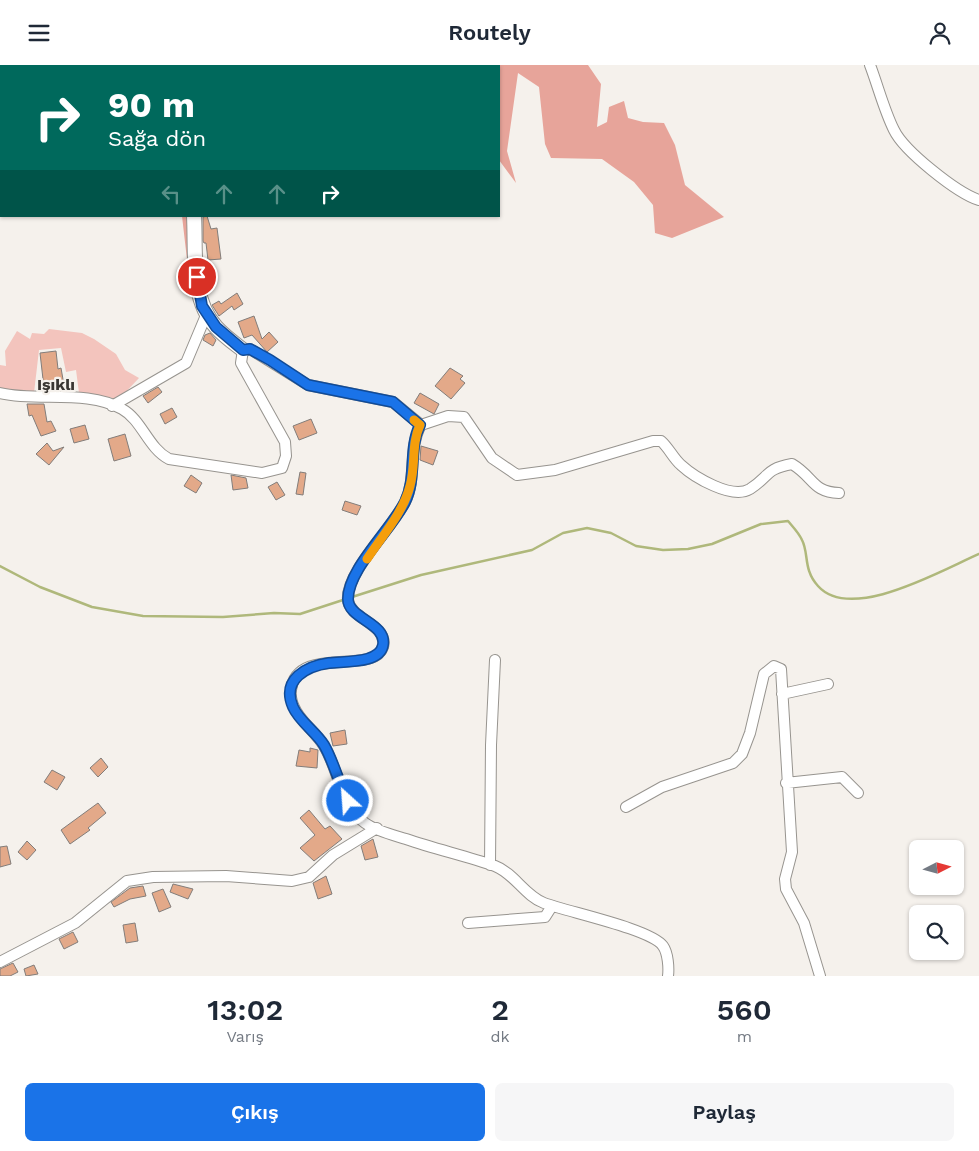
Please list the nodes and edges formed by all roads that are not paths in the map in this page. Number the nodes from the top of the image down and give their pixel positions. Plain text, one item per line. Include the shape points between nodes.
1 (870, 65) edge
2 (979, 201) edge
3 (194, 217) edge
4 (207, 313) junction
5 (243, 350) junction
6 (0, 393) edge
7 (112, 406) junction
8 (420, 425) junction
9 (839, 493) dead end
10 (495, 660) dead end
11 (828, 684) dead end
12 (782, 694) junction
13 (786, 783) junction
14 (858, 793) dead end
15 (626, 807) dead end
16 (377, 828) junction
17 (490, 865) junction
18 (552, 905) junction
19 (468, 923) dead end
20 (0, 962) edge
21 (668, 976) edge
22 (820, 976) edge

1 - 2 street via 894,132 911,151 960,192
3 - 4 street via 197,277 202,306
4 - 5 street via 216,327
4 - 7 street via 186,363
5 - 7 street via 241,363 285,442 286,456 282,468 262,473 169,459 157,453 123,409
5 - 8 street via 250,349 308,385 393,402
6 - 7 street via 75,398
8 - 9 street via 448,416 464,417 492,458 517,475 555,470 661,441 691,473 729,491 748,490 770,471 792,464 805,472 817,488
8 - 16 street via 405,502 351,581 348,601 353,611 376,629 383,640 382,648 368,659 313,665 298,673 291,690 293,707 324,746 355,814
10 - 17 street via 490,745
11 - 12 street
12 - 13 street
12 - 15 street via 781,669 774,666 764,674 750,733 742,754 733,763 662,787
13 - 14 street via 842,777
13 - 22 street via 792,852 785,879 786,889 804,923
16 - 17 street
16 - 20 street via 333,855 309,877 292,881 226,876 153,877 127,881 75,923
17 - 18 street via 503,871 541,902
18 - 19 street via 545,917
18 - 21 street via 637,931 662,944

